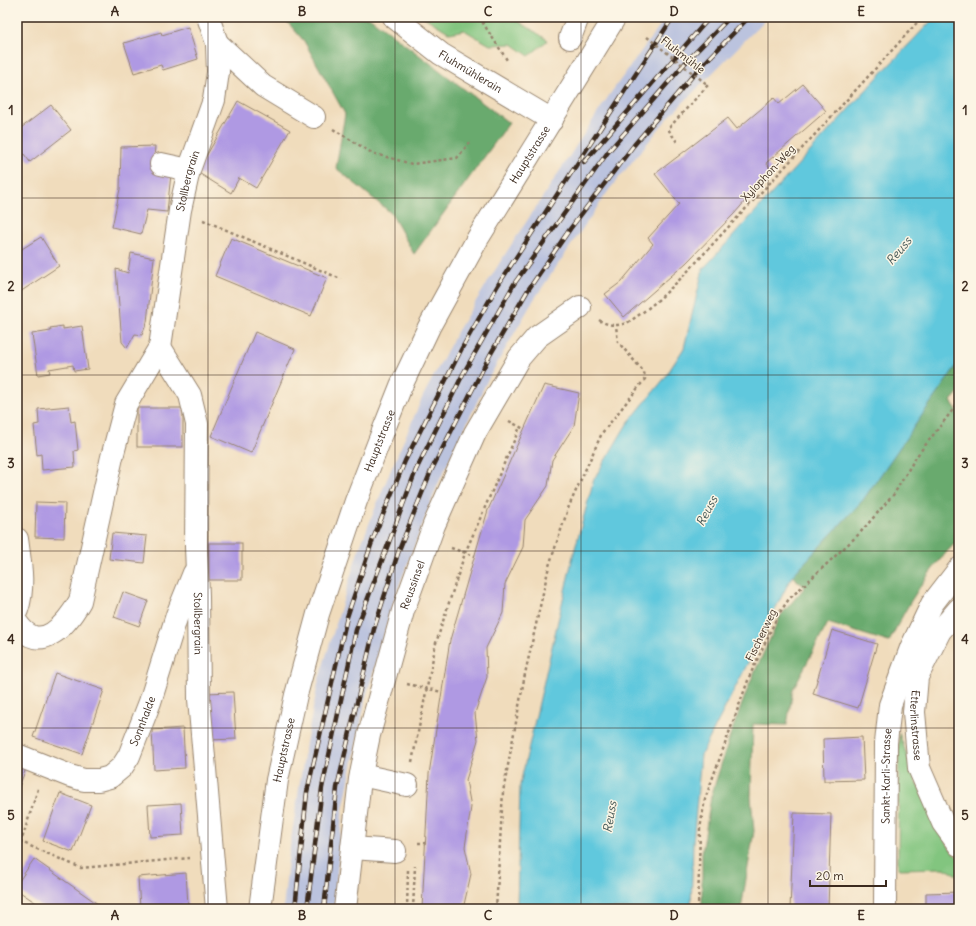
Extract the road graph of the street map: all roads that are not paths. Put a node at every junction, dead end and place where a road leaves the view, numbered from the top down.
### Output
1 (208, 17) edge
2 (394, 17) edge
3 (578, 17) edge
4 (615, 17) edge
5 (570, 38) dead end
6 (217, 43) junction
7 (314, 117) road end
8 (552, 120) junction
9 (161, 164) dead end
10 (189, 170) junction
11 (580, 307) dead end
12 (160, 347) junction
13 (17, 539) edge
14 (197, 567) junction
15 (959, 569) edge
16 (959, 609) edge
17 (17, 610) edge
18 (17, 624) edge
19 (17, 755) edge
20 (361, 775) junction
21 (409, 775) road end
22 (959, 845) edge
23 (352, 848) junction
24 (395, 851) road end
25 (217, 909) edge
26 (260, 909) edge
27 (345, 909) edge
28 (885, 909) edge

1 - 6 street, Stollbergrain
2 - 8 street, Fluhmühlerain
3 - 5 street
4 - 8 street, Hauptstrasse
6 - 7 street
6 - 10 street, Stollbergrain
8 - 26 street, Hauptstrasse
9 - 10 street
10 - 12 street, Stollbergrain
11 - 20 street, Reussinsel
12 - 14 street, Stollbergrain
12 - 18 street, Stollbergrain
13 - 17 street
14 - 19 street, Sonnhalde
14 - 25 street, Stollbergrain
15 - 28 street, Sankt-Karli-Strasse
16 - 22 street, Etterlinstrasse
20 - 21 street
20 - 23 street, Reussinsel
23 - 24 street
23 - 27 street, Reussinsel

